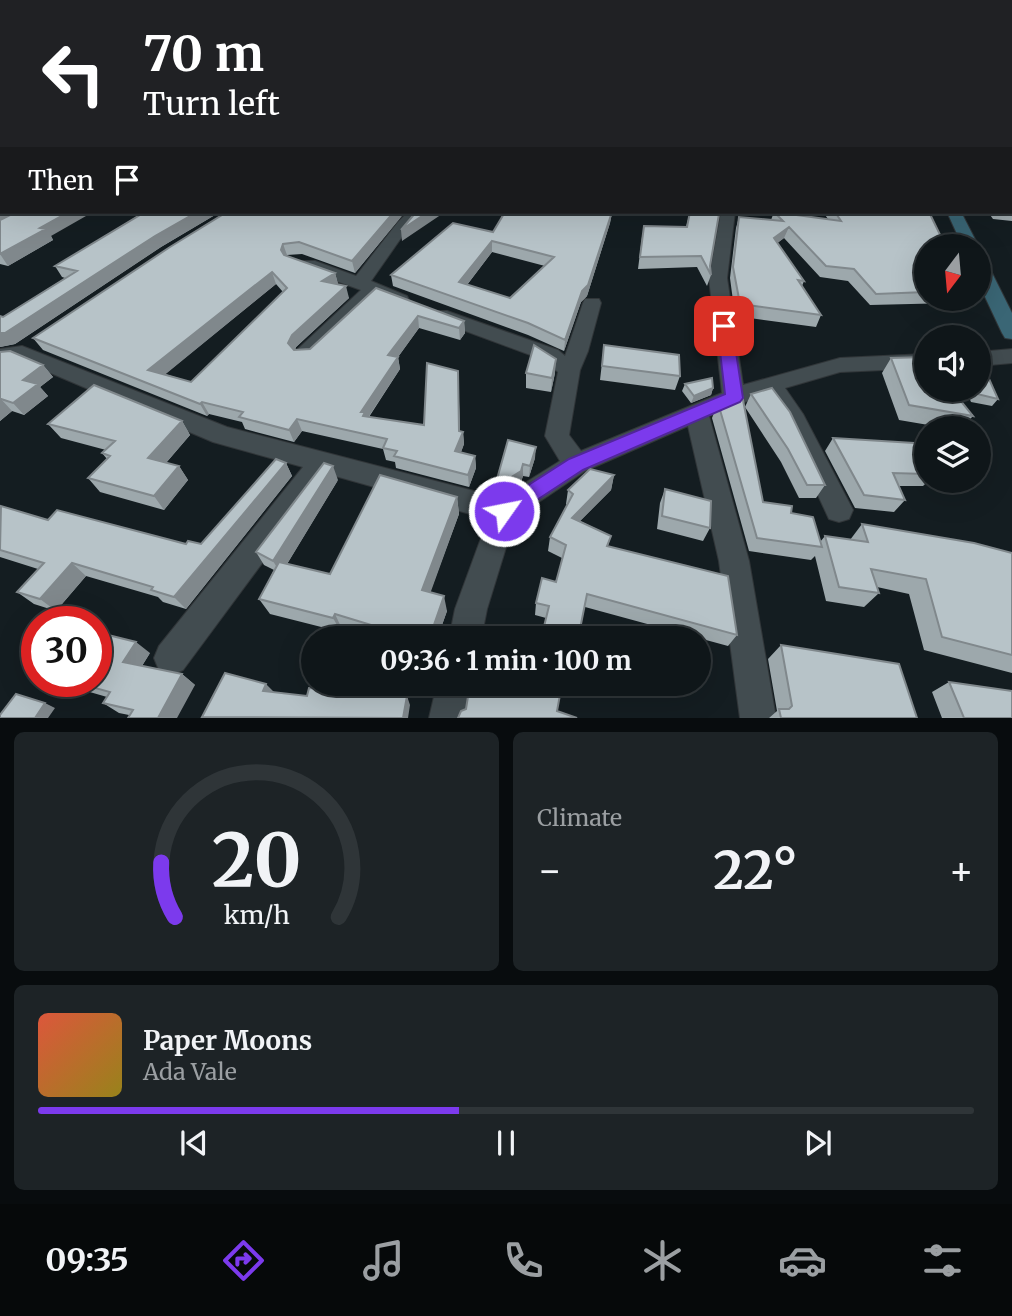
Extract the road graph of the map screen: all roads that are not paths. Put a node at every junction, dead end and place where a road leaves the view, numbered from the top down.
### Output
1 (415, 214) edge
2 (728, 214) edge
3 (955, 214) edge
4 (965, 234) edge
5 (295, 260) edge
6 (366, 286) junction
7 (991, 289) edge
8 (592, 303) dead end
9 (1012, 332) edge
10 (21, 349) edge
11 (305, 354) edge
12 (1012, 356) edge
13 (991, 358) edge
14 (914, 362) edge
15 (569, 370) junction
16 (770, 384) junction
17 (734, 398) junction
18 (696, 412) junction
19 (322, 462) junction
20 (576, 464) junction
21 (839, 510) dead end
22 (504, 511) junction
23 (468, 626) edge
24 (171, 658) dead end
25 (452, 696) edge
26 (447, 718) edge
27 (758, 718) edge

1 - 6 street
2 - 17 street
3 - 4 main road
5 - 6 street
6 - 11 street
6 - 15 street
7 - 9 main road
8 - 15 street
10 - 19 street
12 - 13 street
14 - 16 street
15 - 20 street
16 - 17 street
16 - 21 street
17 - 18 street
18 - 20 street
18 - 27 street
19 - 22 street
19 - 24 street
20 - 22 street
22 - 23 street
25 - 26 street

